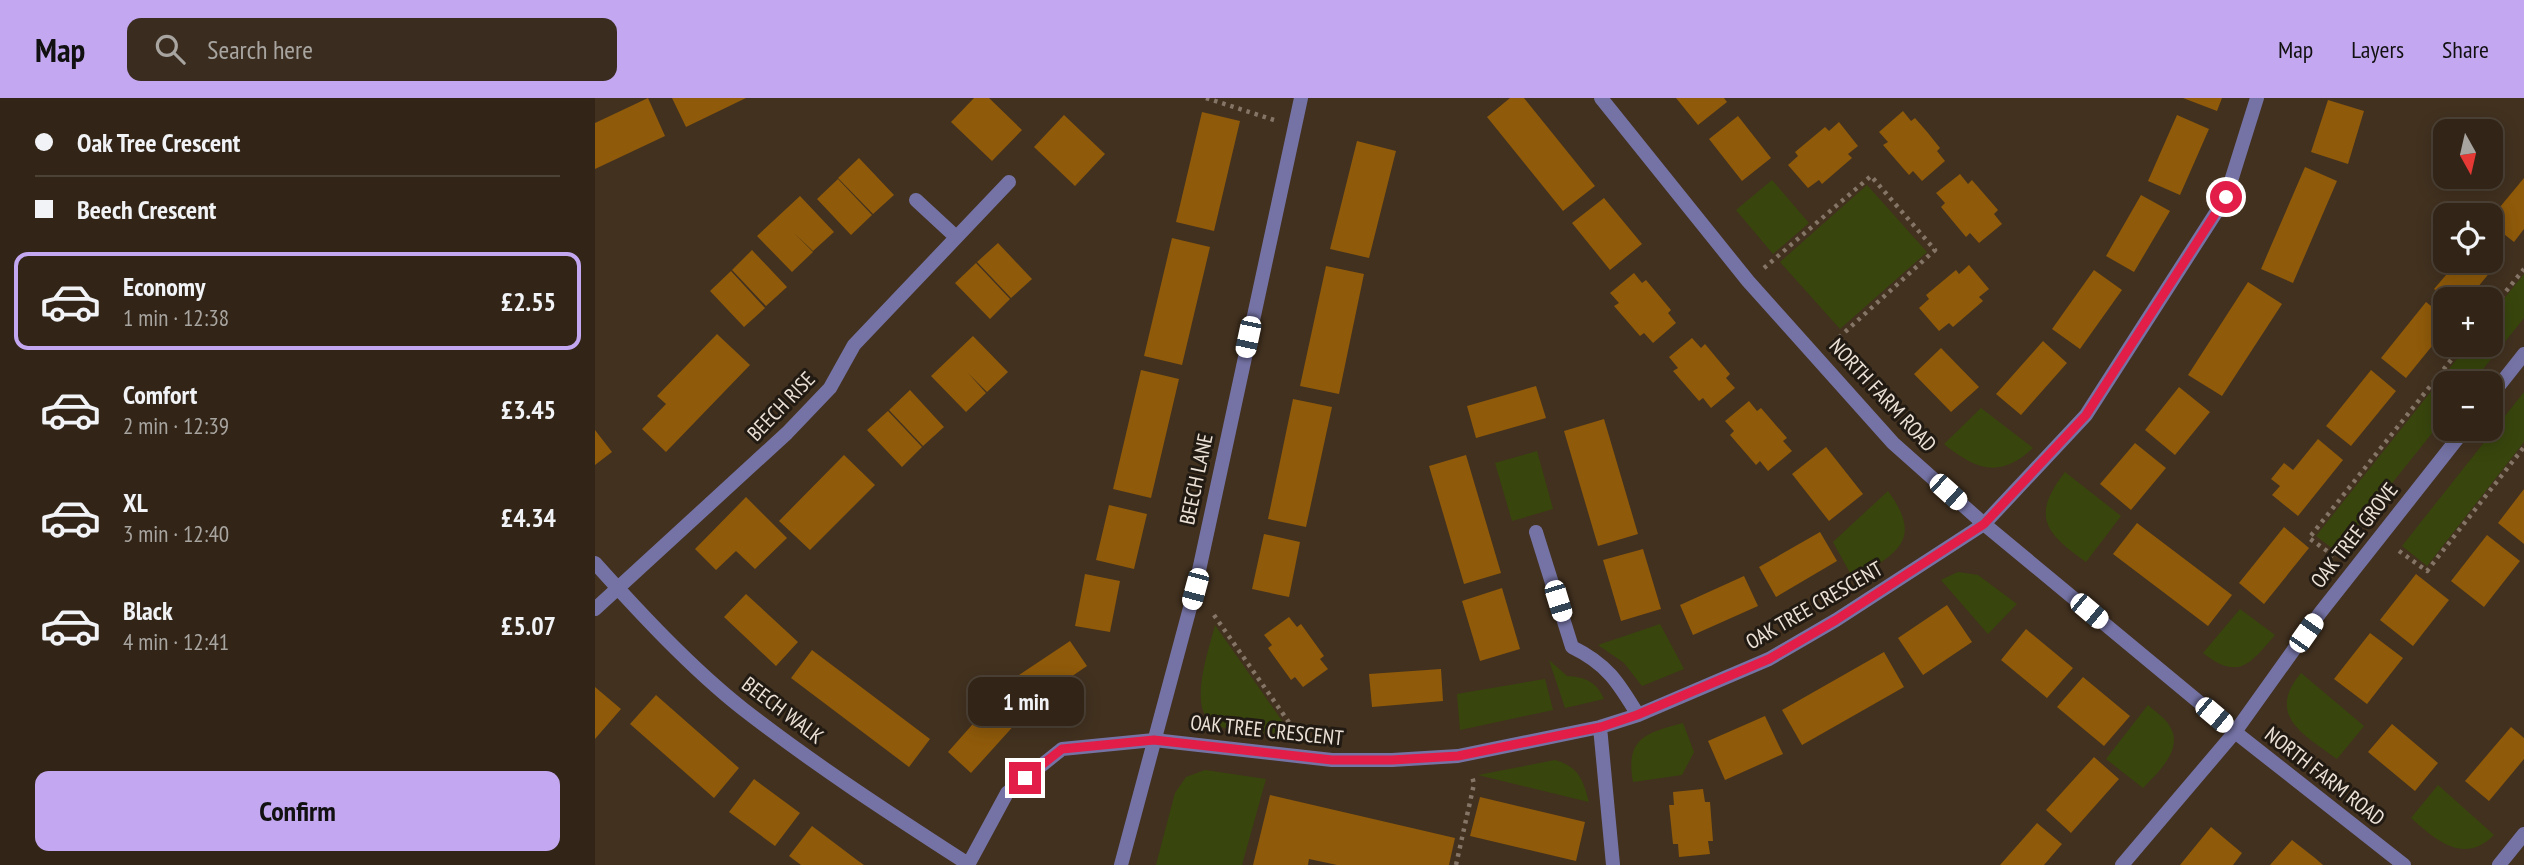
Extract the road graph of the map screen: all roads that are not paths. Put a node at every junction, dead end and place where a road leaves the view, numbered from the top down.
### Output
1 (1301, 98) edge
2 (1601, 98) edge
3 (2257, 98) edge
4 (1009, 182) dead end
5 (916, 200) dead end
6 (956, 237) junction
7 (2524, 354) edge
8 (2503, 381) edge
9 (2456, 441) edge
10 (1984, 524) junction
11 (1536, 532) dead end
12 (595, 563) edge
13 (617, 588) junction
14 (595, 608) edge
15 (1637, 715) junction
16 (1601, 727) junction
17 (2235, 732) junction
18 (1154, 740) junction
19 (2524, 834) edge
20 (968, 865) edge
21 (1121, 865) edge
22 (1613, 865) edge
23 (2122, 865) edge
24 (2404, 865) edge
25 (2499, 865) edge

1 - 18 street, BEECH LANE
2 - 10 street, NORTH FARM ROAD
3 - 10 street, OAK TREE CRESCENT
4 - 6 street, BEECH RISE
5 - 6 street
6 - 13 street, BEECH RISE
7 - 8 street
9 - 17 street, OAK TREE GROVE
10 - 15 street, OAK TREE CRESCENT
10 - 17 street, NORTH FARM ROAD
11 - 15 street
12 - 13 street, BEECH WALK
13 - 14 street, BEECH RISE
13 - 20 street, BEECH WALK
15 - 16 street, OAK TREE CRESCENT
16 - 18 street, OAK TREE CRESCENT
16 - 22 street
17 - 23 street, OAK TREE GROVE
17 - 24 street, NORTH FARM ROAD
18 - 20 street, OAK TREE CRESCENT
18 - 21 street, BEECH LANE
19 - 25 street

